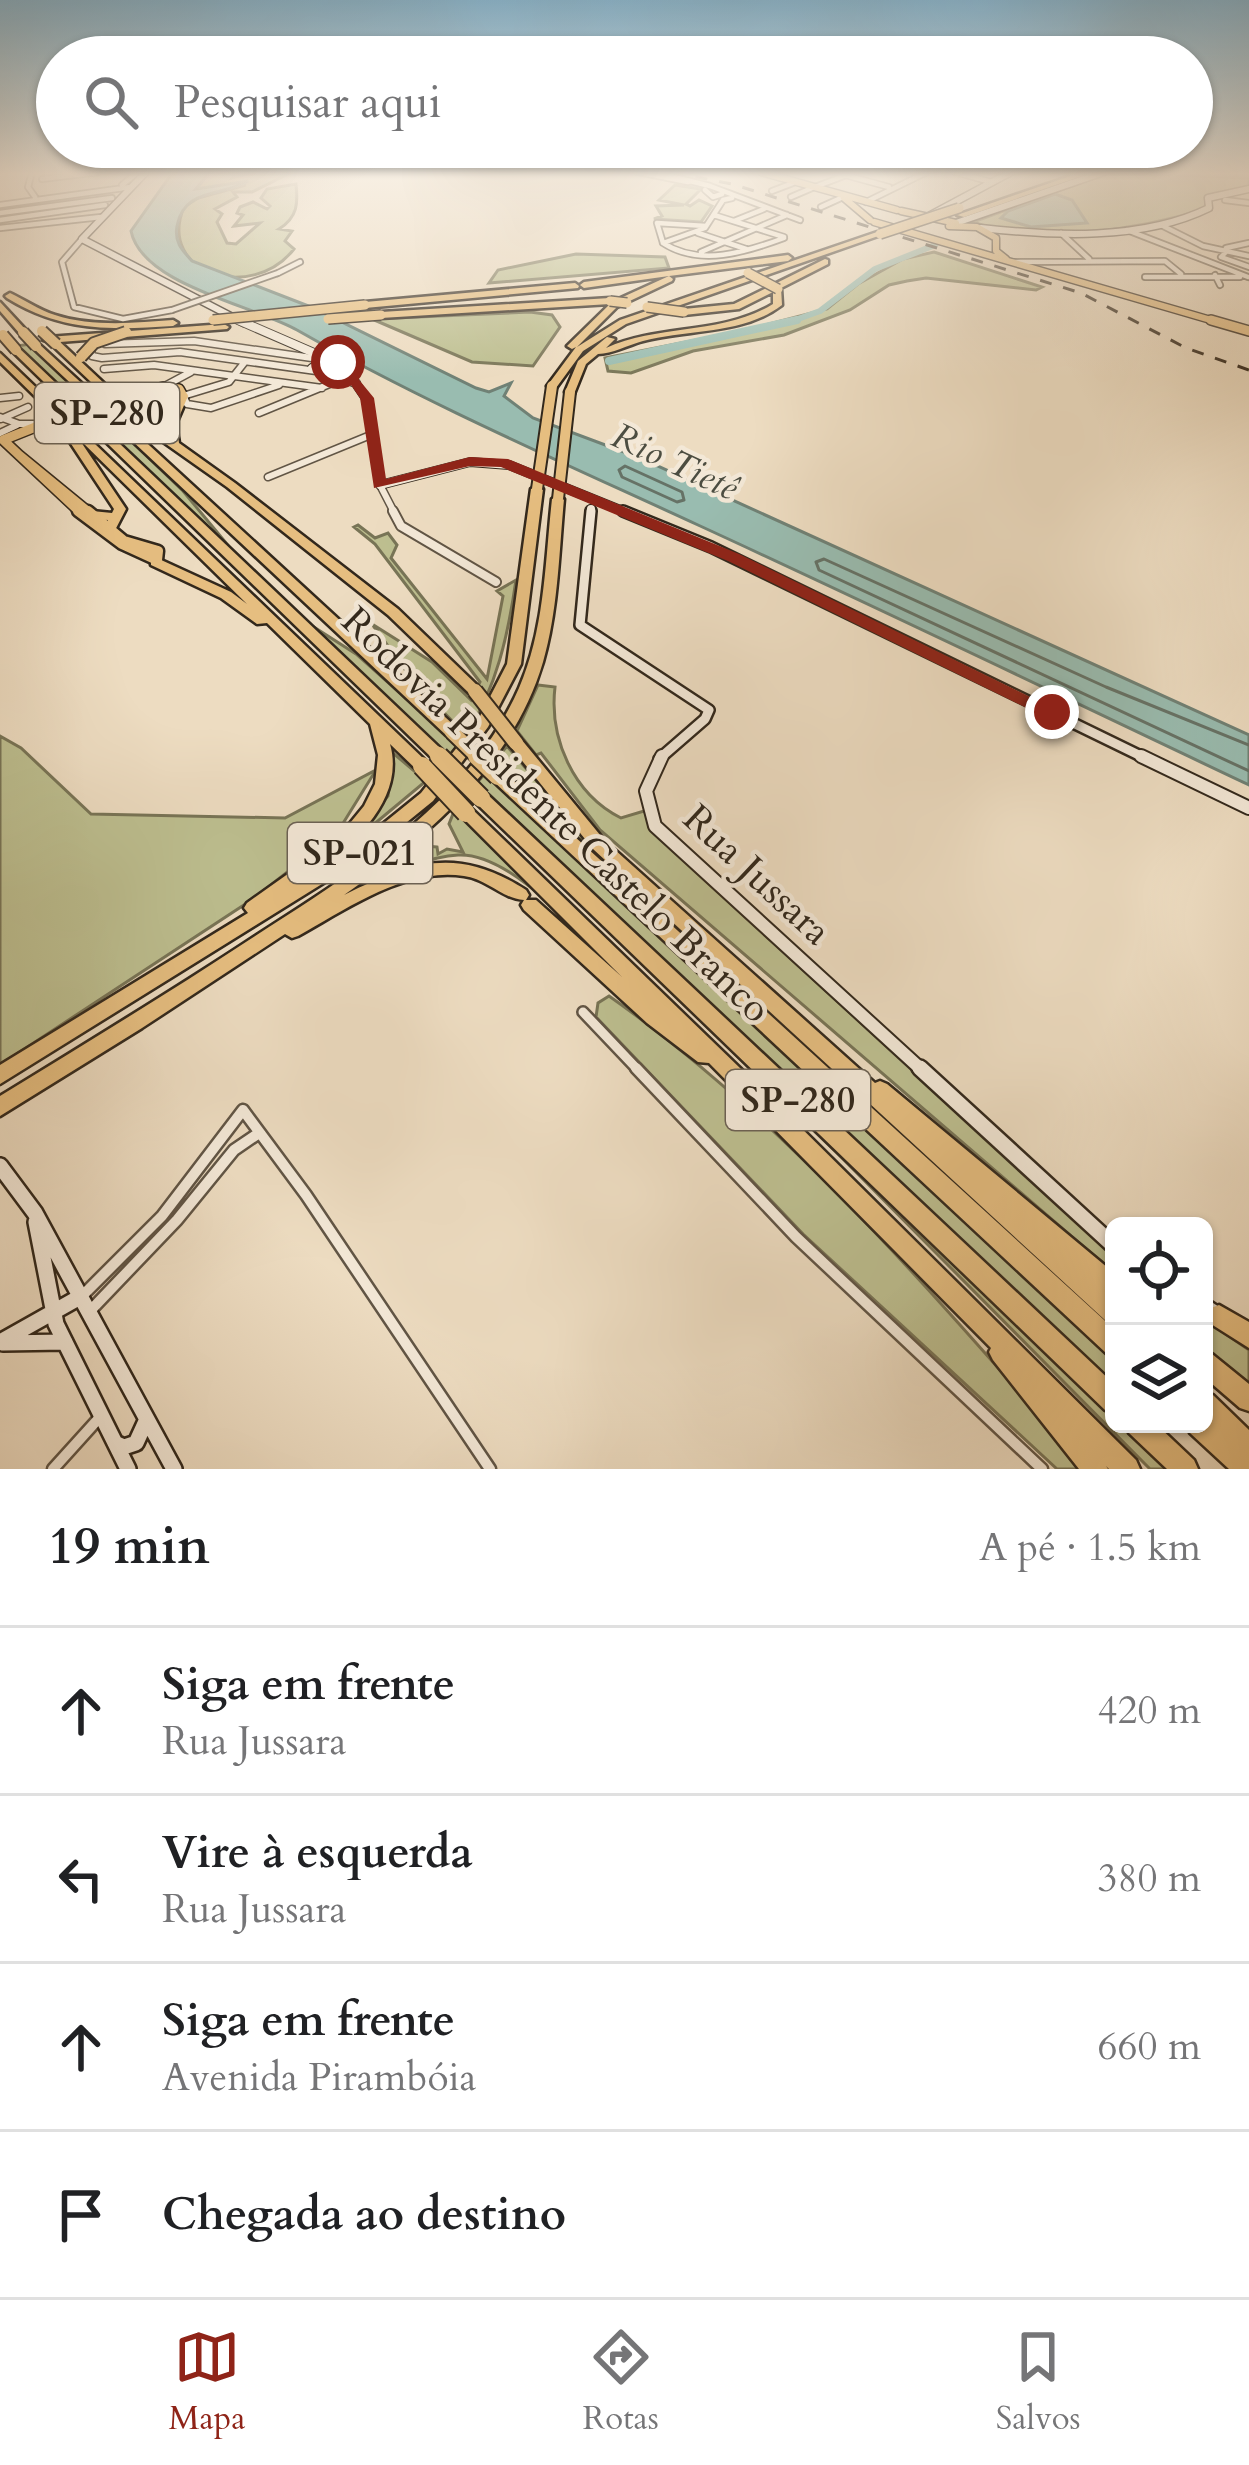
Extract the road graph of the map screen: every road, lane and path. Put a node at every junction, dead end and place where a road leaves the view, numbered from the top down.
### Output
1 (77, 241) edge
2 (86, 241) edge
3 (671, 241) edge
4 (722, 241) edge
5 (729, 241) edge
6 (775, 241) edge
7 (872, 241) edge
8 (930, 241) edge
9 (945, 241) edge
10 (995, 241) edge
11 (1006, 241) edge
12 (1069, 241) edge
13 (1154, 241) edge
14 (1192, 241) edge
15 (726, 242) junction
16 (663, 243) joint
17 (1246, 245) edge
18 (995, 246) junction
19 (949, 247) junction
20 (746, 249) junction
21 (1226, 249) junction
22 (844, 250) junction
23 (960, 250) junction
24 (714, 251) junction
25 (1249, 256) edge
26 (1089, 259) junction
27 (696, 261) junction
28 (300, 262) dead end
29 (1031, 264) junction
30 (1249, 266) edge
31 (1181, 274) junction
32 (1215, 275) junction
33 (1145, 277) dead end
34 (1249, 277) edge
35 (1220, 285) dead end
36 (1, 286) edge
37 (10, 296) junction
38 (547, 304) junction
39 (0, 305) edge
40 (609, 305) junction
41 (659, 316) junction
42 (633, 318) junction
43 (195, 322) junction
44 (222, 324) junction
45 (586, 328) junction
46 (678, 328) junction
47 (1249, 330) edge
48 (1, 338) edge
49 (39, 339) junction
50 (0, 356) edge
51 (309, 361) junction
52 (338, 362) junction
53 (104, 369) dead end
54 (192, 371) junction
55 (577, 371) junction
56 (235, 373) junction
57 (348, 376) junction
58 (92, 378) junction
59 (554, 380) junction
60 (280, 384) junction
61 (163, 387) junction
62 (322, 388) junction
63 (24, 390) junction
64 (147, 393) junction
65 (183, 396) junction
66 (0, 398) edge
67 (28, 407) dead end
68 (259, 413) dead end
69 (1, 417) edge
70 (7, 432) edge
71 (84, 434) junction
72 (373, 434) junction
73 (174, 446) junction
74 (19, 455) junction
75 (268, 477) dead end
76 (380, 485) junction
77 (566, 496) junction
78 (179, 510) junction
79 (598, 511) junction
80 (92, 515) joint
81 (112, 526) junction
82 (154, 562) joint
83 (496, 582) dead end
84 (316, 659) junction
85 (374, 716) junction
86 (429, 760) junction
87 (474, 805) junction
88 (1249, 808) edge
89 (164, 972) junction
90 (201, 981) junction
91 (583, 1012) dead end
92 (837, 1063) junction
93 (727, 1068) junction
94 (0, 1076) edge
95 (0, 1107) edge
96 (259, 1133) junction
97 (0, 1166) edge
98 (35, 1213) junction
99 (1105, 1238) edge
100 (1105, 1280) edge
101 (946, 1285) junction
102 (85, 1304) junction
103 (1105, 1305) edge
104 (1213, 1312) edge
105 (53, 1313) junction
106 (1249, 1332) edge
107 (1105, 1337) edge
108 (65, 1342) junction
109 (0, 1343) edge
110 (1213, 1368) edge
111 (1105, 1393) edge
112 (1244, 1393) edge
113 (1213, 1407) edge
114 (1213, 1410) edge
115 (101, 1415) junction
116 (147, 1419) junction
117 (1147, 1433) edge
118 (1208, 1433) edge
119 (1249, 1436) edge
120 (115, 1443) junction
121 (1249, 1448) edge
122 (53, 1469) edge
123 (128, 1469) edge
124 (174, 1469) edge
125 (490, 1469) edge
126 (1042, 1469) edge
127 (1095, 1469) edge
128 (1127, 1469) edge
129 (1185, 1469) edge
130 (1247, 1469) edge

1 - 28 street, bridge
2 - 51 main road
3 - 16 street
4 - 15 street
5 - 15 street
6 - 20 street
7 - 22 highway, SP-021, bridge
8 - 19 main road
9 - 19 main road
10 - 18 main road
11 - 18 main road
12 - 26 street
13 - 34 street
14 - 21 street
15 - 20 street
15 - 24 street
16 - 27 street
17 - 21 street
18 - 23 main road
18 - 29 main road
19 - 23 main road
20 - 24 street
21 - 25 street
21 - 30 street
22 - 27 highway
22 - 40 highway, bridge
22 - 41 highway, SP-021
22 - 42 highway, SP-021
23 - 47 main road
24 - 27 street
26 - 29 street
26 - 31 street
27 - 44 highway, bridge
29 - 47 main road
31 - 32 street
31 - 33 street
32 - 34 street
32 - 35 street
36 - 37 highway, Rodovia Presidente Castelo Branco
37 - 43 highway
37 - 49 highway, Rodovia Presidente Castelo Branco
38 - 40 highway
38 - 44 highway, bridge
38 - 45 highway
39 - 49 highway, Rodovia Presidente Castelo Branco / SP-280, bridge
40 - 42 highway
40 - 45 highway
40 - 46 highway, bridge
41 - 46 highway
41 - 55 highway, SP-021
42 - 59 highway, SP-021
43 - 44 highway
43 - 48 highway
44 - 48 highway
44 - 58 highway, bridge
45 - 59 highway
46 - 55 highway
48 - 78 highway, Rodovia Presidente Castelo Branco / SP-280, bridge
49 - 58 highway, Rodovia Presidente Castelo Branco, bridge
49 - 107 highway, Rodovia Presidente Castelo Branco / SP-280, bridge
50 - 63 highway
51 - 52 main road
51 - 52 main road
51 - 56 street
51 - 56 street
51 - 57 main road
52 - 57 main road
53 - 54 street
54 - 56 street
54 - 61 street
55 - 77 highway, SP-021, bridge
56 - 60 street
56 - 65 street
57 - 62 street
57 - 72 main road
58 - 73 highway, Rodovia Presidente Castelo Branco
59 - 89 highway, SP-021, bridge
60 - 62 street
60 - 65 street
61 - 64 main road
61 - 65 main road
62 - 68 street
63 - 66 street
63 - 71 highway
63 - 81 highway
64 - 65 main road
64 - 70 main road, bridge
65 - 73 highway
67 - 69 street
69 - 70 street
70 - 74 main road
71 - 78 highway
71 - 84 highway
72 - 75 street
72 - 76 main road
73 - 92 highway, Rodovia Presidente Castelo Branco, bridge
74 - 80 main road
74 - 81 main road
76 - 77 main road
76 - 83 street
77 - 79 main road
77 - 90 highway, SP-021
78 - 86 highway, Rodovia Presidente Castelo Branco / SP-280
79 - 88 main road
79 - 99 main road, Rua Jussara
80 - 81 highway
81 - 82 main road
82 - 84 highway
84 - 85 highway
85 - 86 highway
85 - 89 highway
86 - 87 highway, bridge
87 - 93 highway
87 - 111 highway, Rodovia Presidente Castelo Branco / SP-280
89 - 94 highway, SP-021
90 - 93 highway
90 - 95 highway, SP-021
91 - 126 street
92 - 100 highway
92 - 103 highway
93 - 101 highway
96 - 102 street
96 - 102 street
96 - 125 street
97 - 98 main road
98 - 102 main road
98 - 105 main road
101 - 127 highway
101 - 128 highway
102 - 105 main road
102 - 116 main road
104 - 106 highway
105 - 108 main road
105 - 109 main road
108 - 109 main road
108 - 115 main road
110 - 112 highway
113 - 119 highway
114 - 121 highway
115 - 120 main road
115 - 122 street
116 - 120 main road
116 - 124 main road
117 - 129 highway
118 - 130 highway
120 - 123 main road

